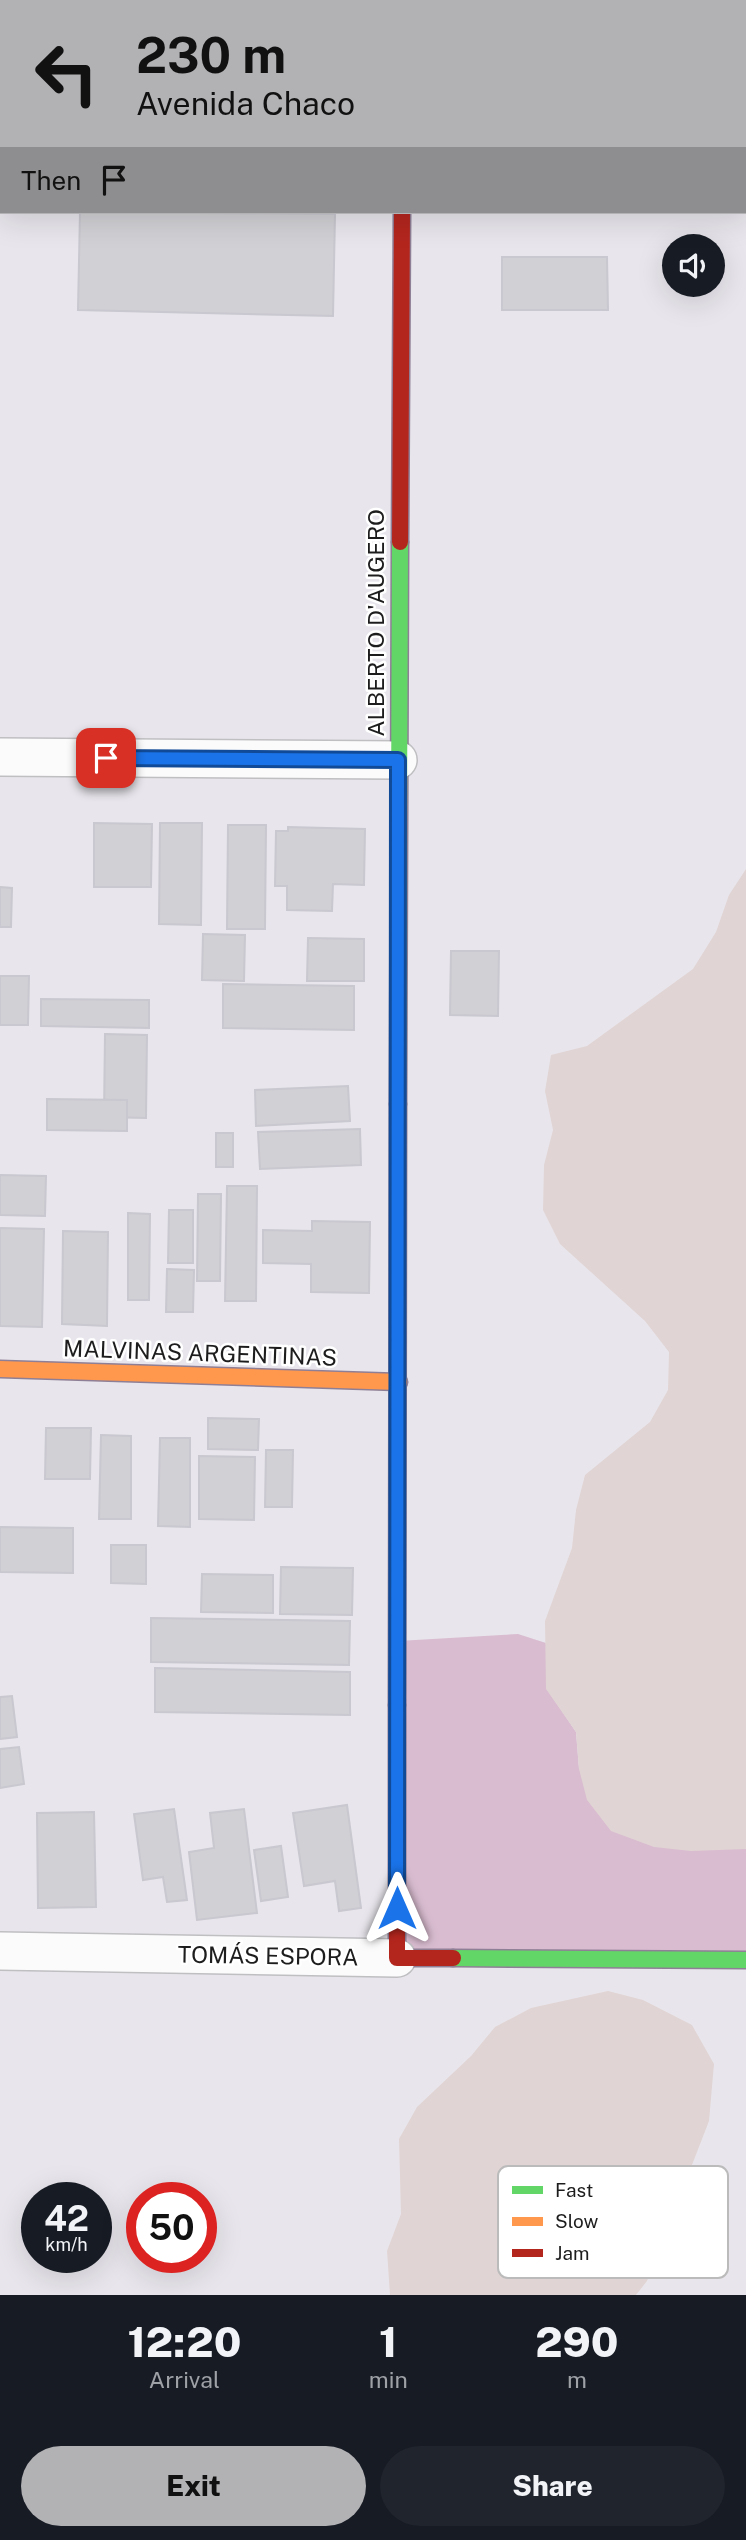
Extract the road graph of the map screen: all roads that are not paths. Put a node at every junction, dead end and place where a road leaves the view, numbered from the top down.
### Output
1 (402, 214) edge
2 (0, 757) edge
3 (398, 760) junction
4 (0, 1369) edge
5 (399, 1382) junction
6 (0, 1951) edge
7 (397, 1958) junction
8 (746, 1960) edge

1 - 3 main road, ALBERTO D'AUGERO
2 - 3 street
3 - 5 main road, ALBERTO D'AUGERO
4 - 5 main road, MALVINAS ARGENTINAS
5 - 7 main road, ALBERTO D'AUGERO
6 - 7 street, TOMÁS ESPORA
7 - 8 main road, TOMÁS ESPORA

